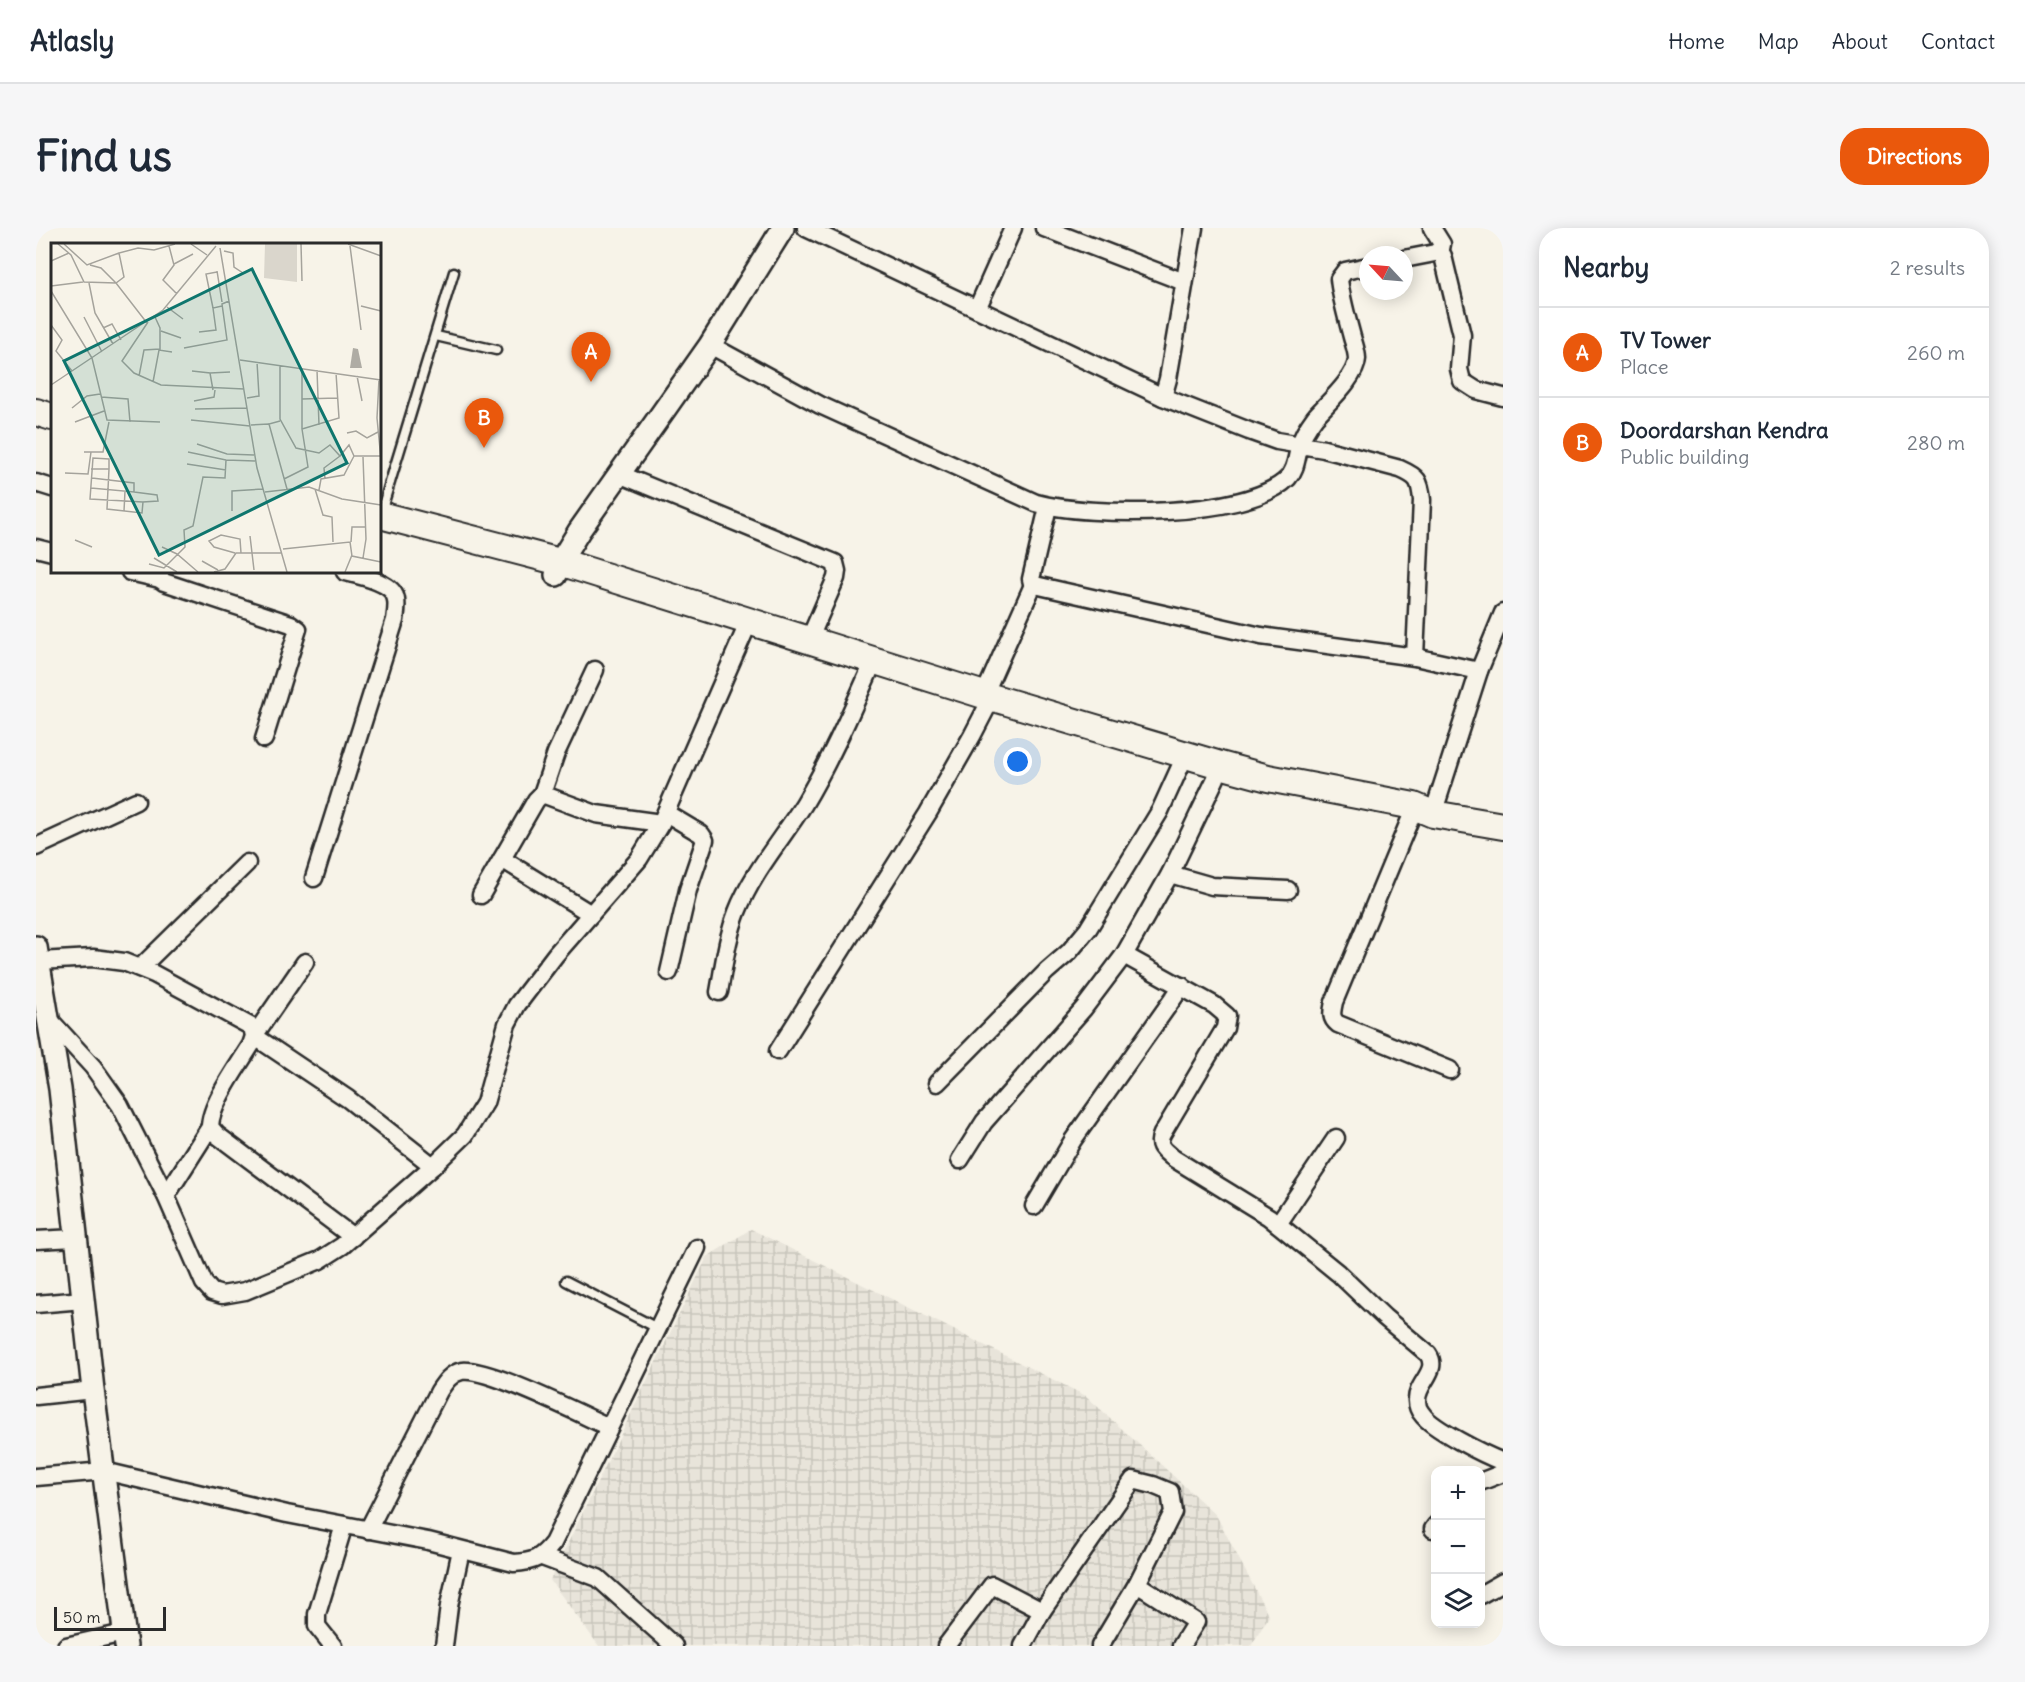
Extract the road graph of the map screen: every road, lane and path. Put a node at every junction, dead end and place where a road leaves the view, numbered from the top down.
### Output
1 (783, 228) edge
2 (806, 228) edge
3 (1013, 228) edge
4 (1044, 228) edge
5 (1194, 228) edge
6 (1432, 228) edge
7 (1439, 250) junction
8 (1413, 257) edge
9 (1359, 268) edge
10 (454, 272) dead end
11 (1184, 282) junction
12 (977, 309) junction
13 (436, 336) junction
14 (710, 345) junction
15 (496, 350) dead end
16 (1163, 397) junction
17 (1503, 397) edge
18 (36, 412) edge
19 (51, 417) edge
20 (36, 426) edge
21 (51, 431) edge
22 (1300, 445) junction
23 (620, 474) junction
24 (36, 483) edge
25 (51, 488) edge
26 (1048, 507) junction
27 (381, 512) edge
28 (381, 515) edge
29 (381, 526) edge
30 (36, 548) edge
31 (51, 552) edge
32 (558, 569) junction
33 (140, 573) edge
34 (349, 573) edge
35 (160, 575) edge
36 (1033, 585) junction
37 (1503, 614) edge
38 (744, 633) junction
39 (808, 640) junction
40 (1415, 657) junction
41 (595, 670) dead end
42 (1479, 670) junction
43 (869, 672) junction
44 (985, 702) junction
45 (264, 739) dead end
46 (1180, 767) junction
47 (1216, 778) junction
48 (542, 794) junction
49 (136, 801) dead end
50 (1422, 816) junction
51 (664, 818) junction
52 (1503, 826) edge
53 (36, 847) edge
54 (502, 859) junction
55 (247, 863) dead end
56 (1170, 874) junction
57 (314, 878) dead end
58 (1288, 890) dead end
59 (481, 895) dead end
60 (591, 914) junction
61 (38, 954) edge
62 (1125, 955) junction
63 (305, 962) dead end
64 (140, 968) junction
65 (669, 972) dead end
66 (1182, 986) junction
67 (719, 992) dead end
68 (45, 1026) edge
69 (254, 1036) junction
70 (778, 1051) dead end
71 (1450, 1070) dead end
72 (937, 1083) dead end
73 (210, 1126) junction
74 (1336, 1138) dead end
75 (960, 1160) dead end
76 (433, 1166) junction
77 (166, 1196) junction
78 (1034, 1206) dead end
79 (1278, 1224) junction
80 (353, 1237) junction
81 (76, 1238) junction
82 (36, 1240) edge
83 (697, 1248) dead end
84 (566, 1281) dead end
85 (83, 1300) junction
86 (36, 1304) edge
87 (657, 1328) junction
88 (93, 1390) junction
89 (36, 1396) edge
90 (609, 1427) junction
91 (1503, 1462) edge
92 (104, 1472) junction
93 (1503, 1473) edge
94 (36, 1477) edge
95 (1485, 1480) edge
96 (344, 1525) junction
97 (368, 1530) junction
98 (461, 1550) junction
99 (542, 1557) junction
100 (1503, 1582) edge
101 (1137, 1584) junction
102 (1485, 1592) edge
103 (1042, 1611) junction
104 (125, 1639) edge
105 (66, 1646) edge
106 (333, 1646) edge
107 (444, 1646) edge
108 (674, 1646) edge
109 (946, 1646) edge
110 (1023, 1646) edge
111 (1100, 1646) edge
112 (1181, 1646) edge

1 - 14 street
2 - 12 street
3 - 12 street
4 - 11 street
5 - 11 street
6 - 7 street
7 - 8 street
7 - 17 street
9 - 22 street
10 - 13 lane
11 - 16 street
12 - 16 street
13 - 15 lane
13 - 27 lane
14 - 23 street
14 - 26 street
16 - 22 street
18 - 19 main road
20 - 21 main road
22 - 26 street
22 - 40 street
23 - 32 street
23 - 39 street
24 - 25 street
26 - 36 street
28 - 32 main road
29 - 32 main road
30 - 31 street
32 - 38 main road
32 - 39 main road
33 - 35 street
34 - 57 street
35 - 45 street
36 - 40 street
36 - 44 street
37 - 42 street
38 - 43 main road
38 - 51 street
39 - 44 main road
40 - 42 street
41 - 48 street
42 - 50 street
43 - 44 main road
43 - 67 street
44 - 46 main road
44 - 50 main road
44 - 70 street
46 - 47 main road
46 - 72 street
47 - 50 main road
47 - 56 street
48 - 51 street
48 - 54 street
49 - 53 street
50 - 52 main road
50 - 71 street
51 - 60 street
51 - 65 street
54 - 59 street
54 - 60 street
55 - 64 street
56 - 58 street
56 - 62 street
60 - 76 street
61 - 64 street
61 - 68 street
62 - 66 street
62 - 75 street
63 - 69 street
64 - 69 street
66 - 78 street
66 - 79 street
68 - 77 street
68 - 81 street
69 - 73 street
69 - 76 street
73 - 77 street
73 - 80 street
74 - 79 street
76 - 80 street
77 - 80 street
79 - 91 street
81 - 82 street
81 - 85 street
83 - 87 street
84 - 87 lane
85 - 86 street
85 - 88 street
87 - 90 street
88 - 89 street
88 - 92 street
90 - 97 street
90 - 99 street
92 - 94 street
92 - 96 street
92 - 104 street
93 - 95 street
96 - 97 street
96 - 106 street
97 - 98 street
98 - 99 street
98 - 107 street
99 - 108 street
100 - 102 street
101 - 103 street
101 - 111 street
101 - 112 street
103 - 109 street
103 - 110 street
104 - 105 street

